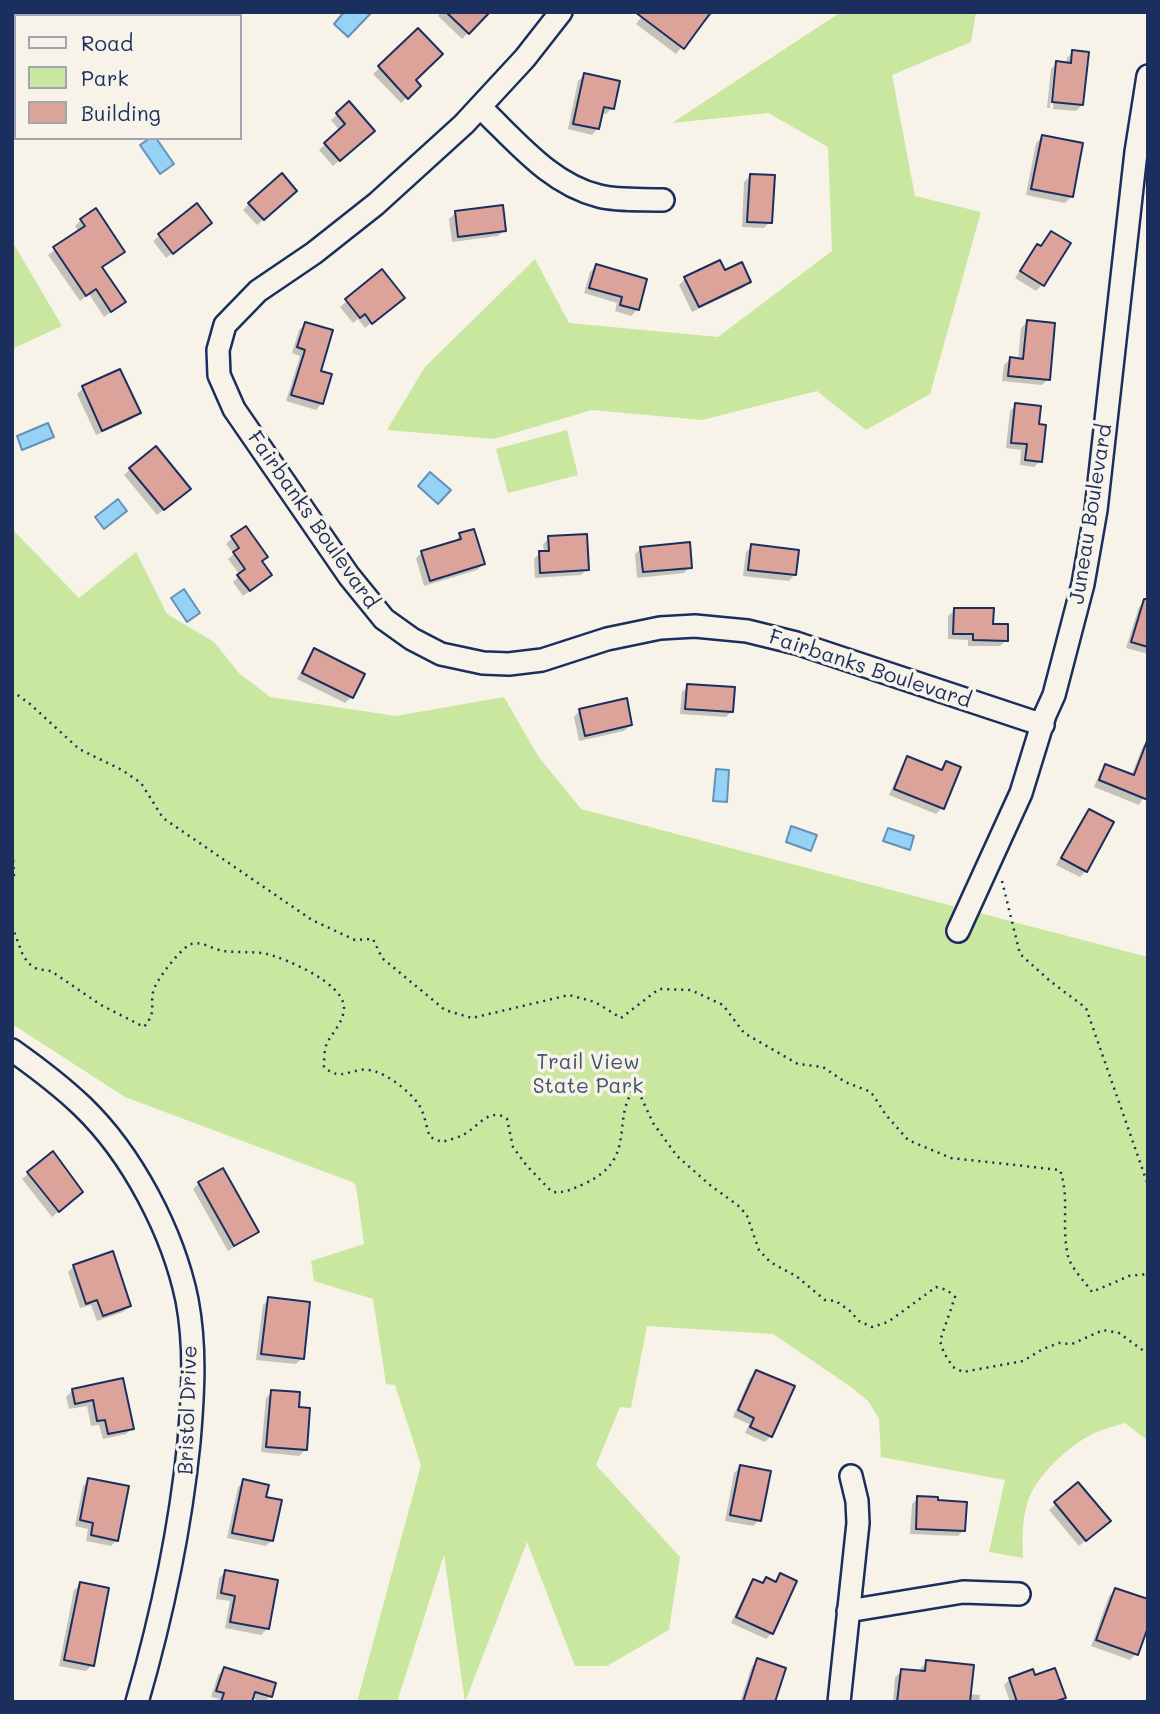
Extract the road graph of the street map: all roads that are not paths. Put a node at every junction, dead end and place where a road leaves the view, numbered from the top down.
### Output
1 (561, 12) edge
2 (1148, 76) edge
3 (480, 107) junction
4 (1146, 111) edge
5 (663, 200) dead end
6 (1043, 725) junction
7 (958, 931) dead end
8 (12, 1050) edge
9 (850, 1476) dead end
10 (1019, 1594) dead end
11 (848, 1611) junction
12 (137, 1702) edge
13 (839, 1702) edge

1 - 3 street, Fairbanks Boulevard
2 - 4 street, Juneau Boulevard
3 - 5 street
3 - 6 street, Fairbanks Boulevard
4 - 6 street, Juneau Boulevard
6 - 7 street, Juneau Boulevard
8 - 12 street, Bristol Drive
9 - 11 street
10 - 11 street
11 - 13 street

